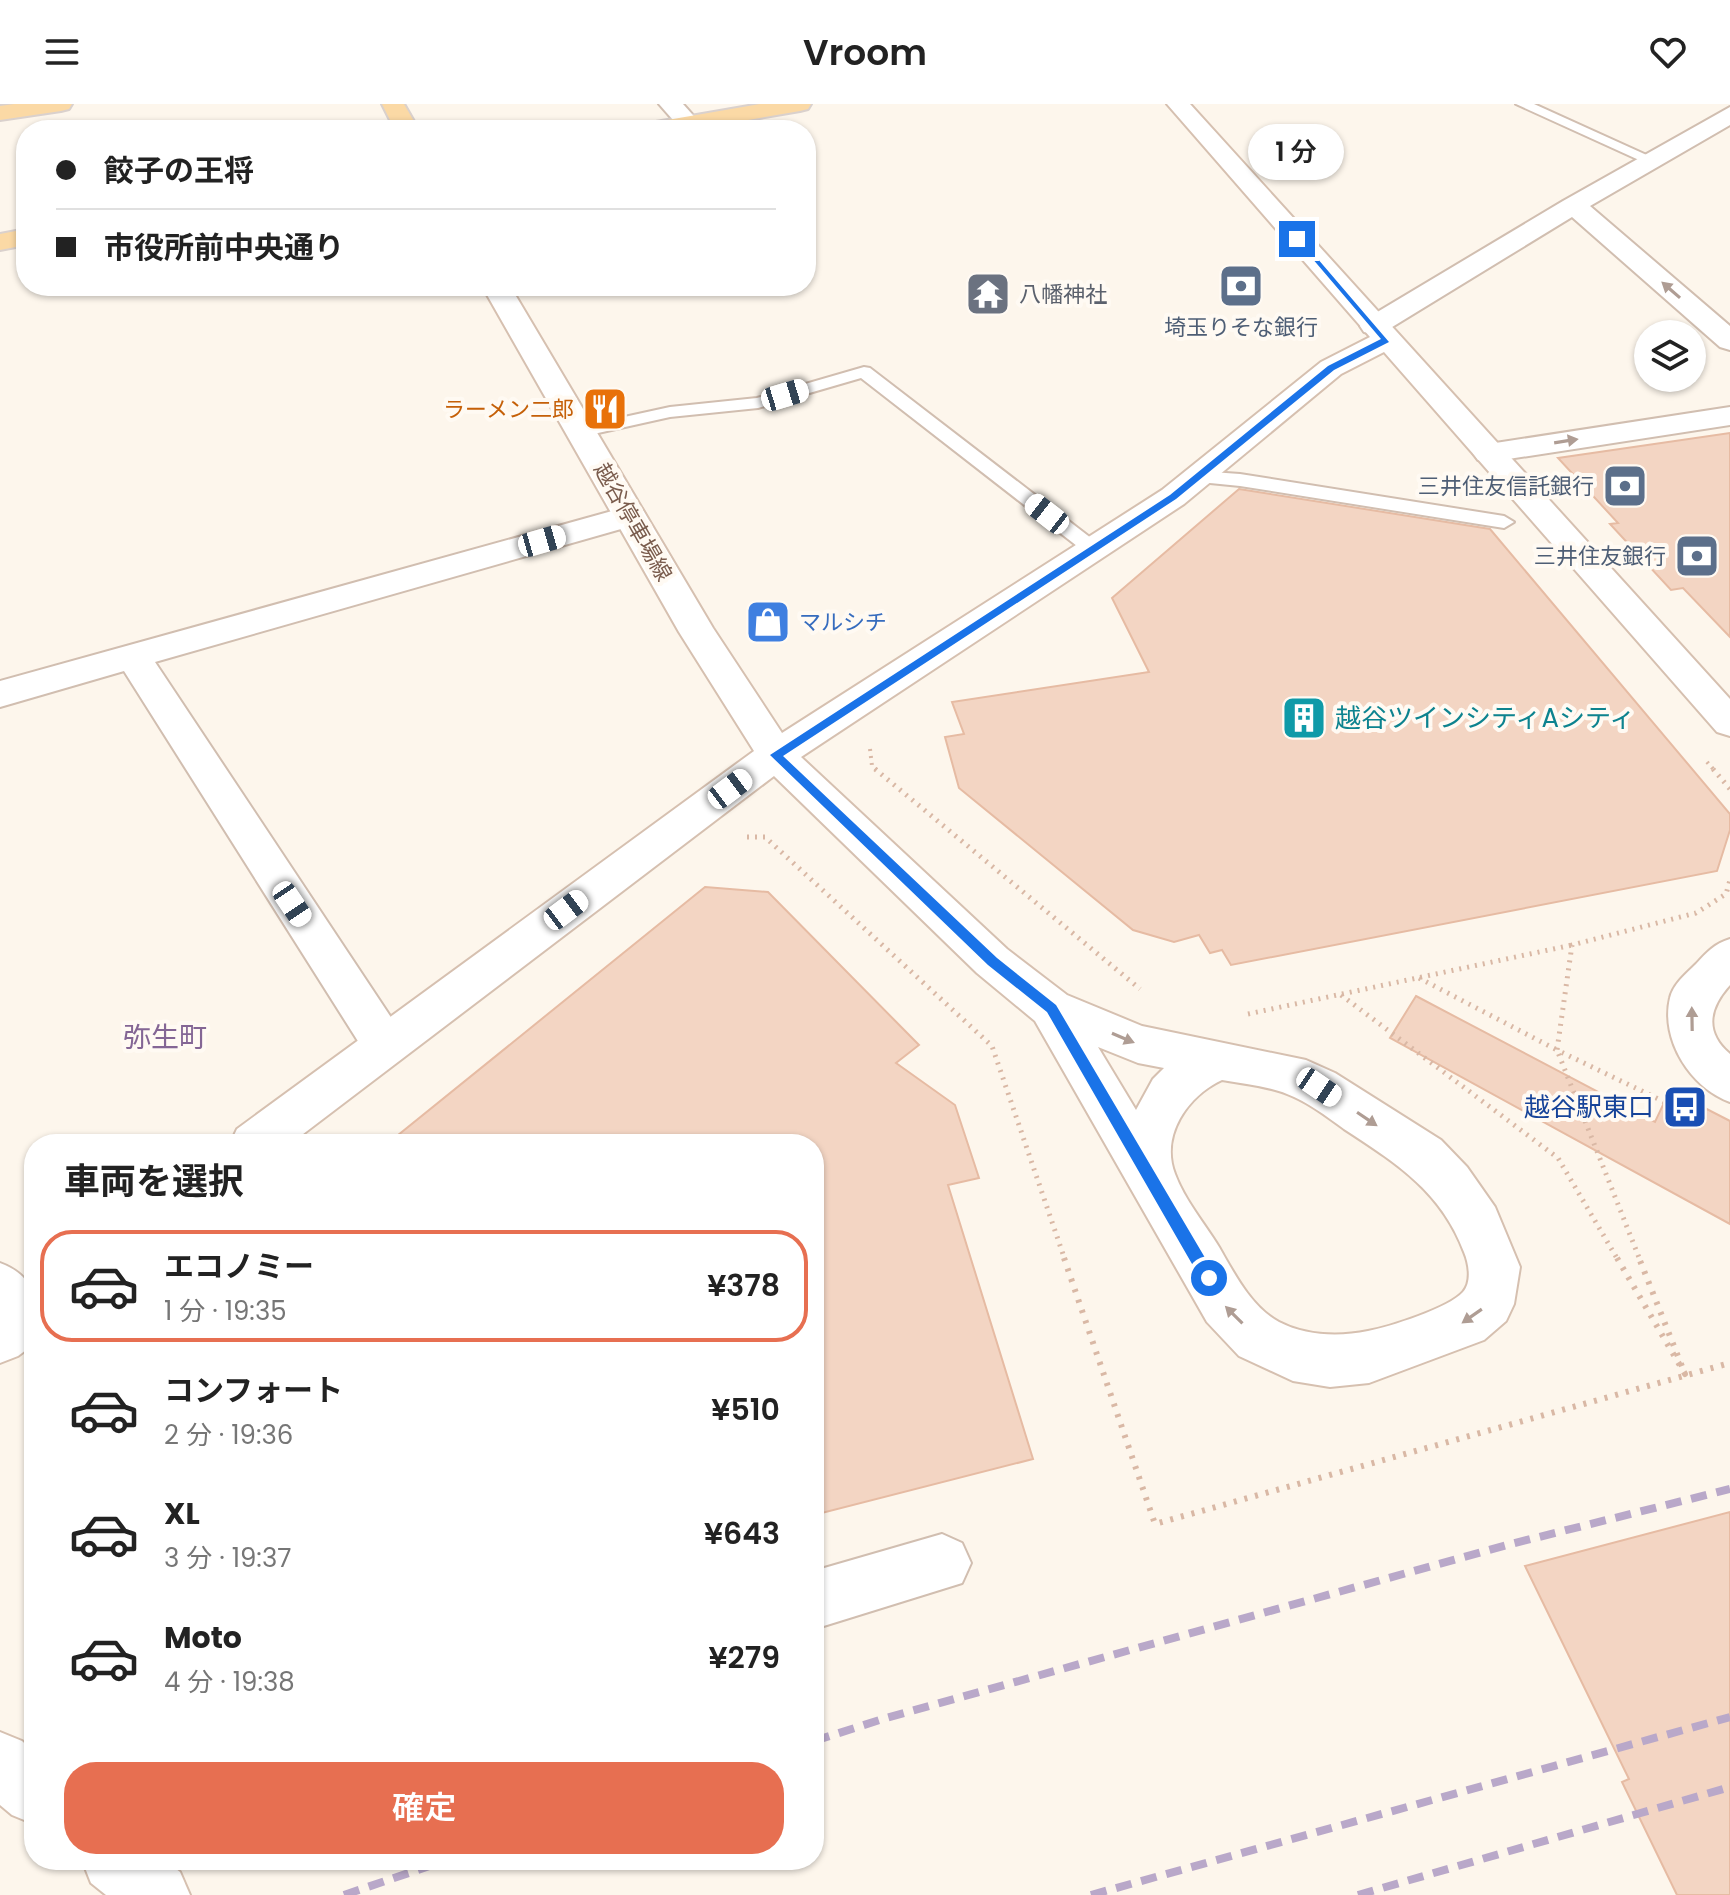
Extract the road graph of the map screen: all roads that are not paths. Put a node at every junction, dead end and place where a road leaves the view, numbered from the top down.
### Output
1 (61, 104) edge
2 (670, 104) edge
3 (800, 104) edge
4 (1178, 104) edge
5 (1523, 104) edge
6 (0, 113) edge
7 (1730, 114) edge
8 (685, 120) edge
9 (706, 120) edge
10 (1655, 162) junction
11 (1574, 205) junction
12 (502, 296) edge
13 (1380, 333) junction
14 (1730, 341) edge
15 (1730, 416) edge
16 (580, 432) junction
17 (1489, 453) junction
18 (1197, 477) junction
19 (630, 516) junction
20 (1504, 522) dead end
21 (1093, 549) junction
22 (133, 656) junction
23 (0, 694) edge
24 (1730, 723) edge
25 (776, 755) junction
26 (1730, 956) edge
27 (1051, 1008) junction
28 (384, 1044) junction
29 (1217, 1061) junction
30 (1730, 1082) edge
31 (267, 1134) edge
32 (1151, 1181) junction
33 (942, 1563) dead end
34 (824, 1597) edge
35 (0, 1763) edge
36 (24, 1784) edge

1 - 6 main road
2 - 8 street
3 - 9 main road
4 - 13 street
5 - 10 lane
7 - 10 street
10 - 11 street
11 - 13 street
14 -> 11 street
12 - 16 street, 越谷停車場線
13 - 17 street
13 - 18 street
17 -> 15 street
16 - 19 street, 越谷停車場線
16 - 21 lane
17 - 24 street
18 - 20 lane
18 - 21 street
19 - 22 street
19 - 25 street, 越谷停車場線
21 - 25 street
22 - 23 street
22 - 28 street
25 - 27 street, 越谷停車場線
25 - 28 street
30 -> 26 street
27 -> 29 street
27 - 32 street
28 - 31 street
29 - 32 street
29 -> 32 street
33 - 34 street
35 - 36 street

